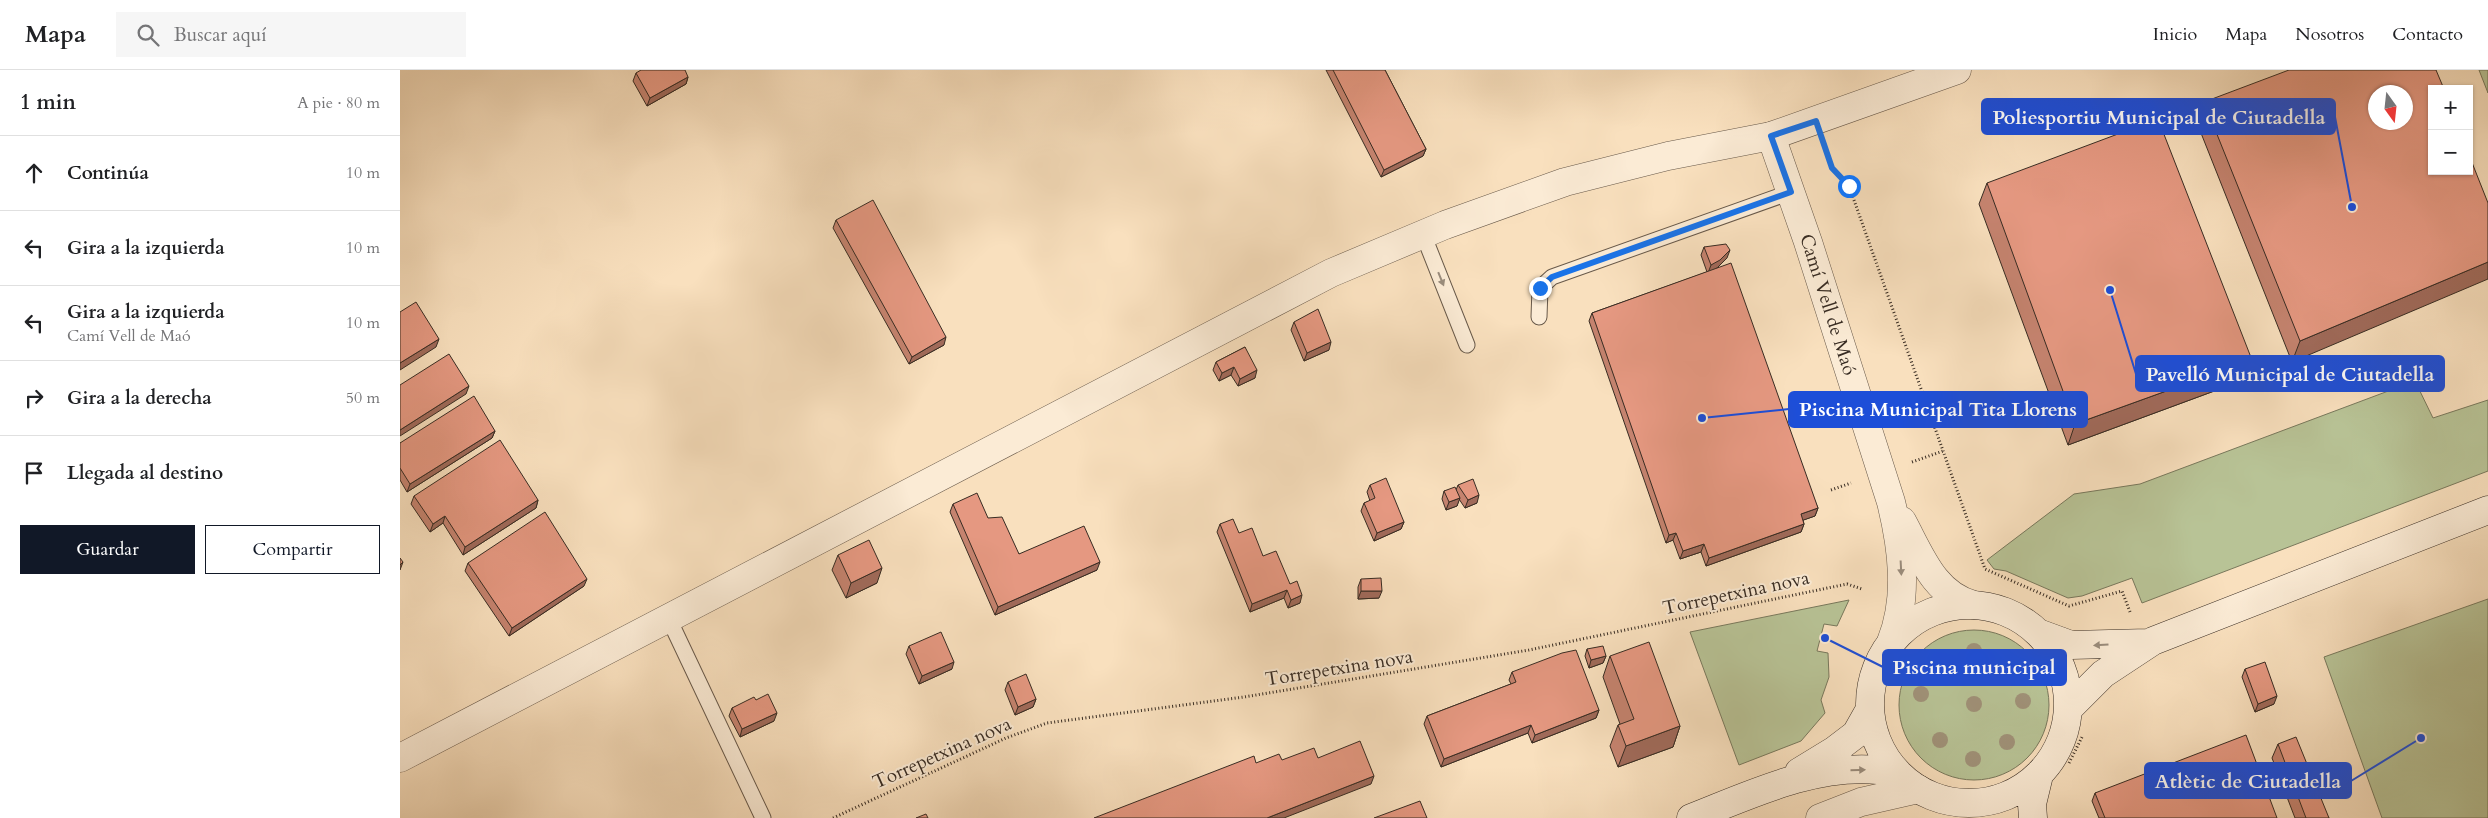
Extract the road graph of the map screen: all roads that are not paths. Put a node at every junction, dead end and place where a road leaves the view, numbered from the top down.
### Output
1 (1957, 70) edge
2 (1771, 136) junction
3 (1791, 192) junction
4 (1423, 234) junction
5 (1539, 317) dead end
6 (1467, 345) dead end
7 (1891, 502) junction
8 (2488, 510) edge
9 (1974, 605) junction
10 (669, 619) junction
11 (2041, 634) junction
12 (1892, 642) junction
13 (2150, 643) junction
14 (2069, 708) junction
15 (1869, 711) junction
16 (400, 758) edge
17 (2040, 775) junction
18 (1911, 784) junction
19 (1776, 785) junction
20 (1981, 811) edge
21 (763, 818) edge
22 (1691, 818) edge
23 (1820, 818) edge
24 (2033, 818) edge

1 - 2 street
2 - 3 street, Camí Vell de Maó
2 - 4 street
3 - 5 lane
3 - 7 street, Camí Vell de Maó
4 -> 6 lane
4 - 10 street
7 - 9 street, Camí Vell de Maó
7 -> 12 street, Camí Vell de Maó
8 - 13 street
9 - 11 street
9 - 12 street
10 - 16 street
10 - 21 lane
13 -> 11 street
11 - 14 street
12 - 15 street
13 - 14 street
14 - 17 street
15 - 18 street
15 - 19 street
17 - 20 street
17 - 24 street
19 -> 18 street
18 - 20 street
18 - 23 street
19 - 22 street

